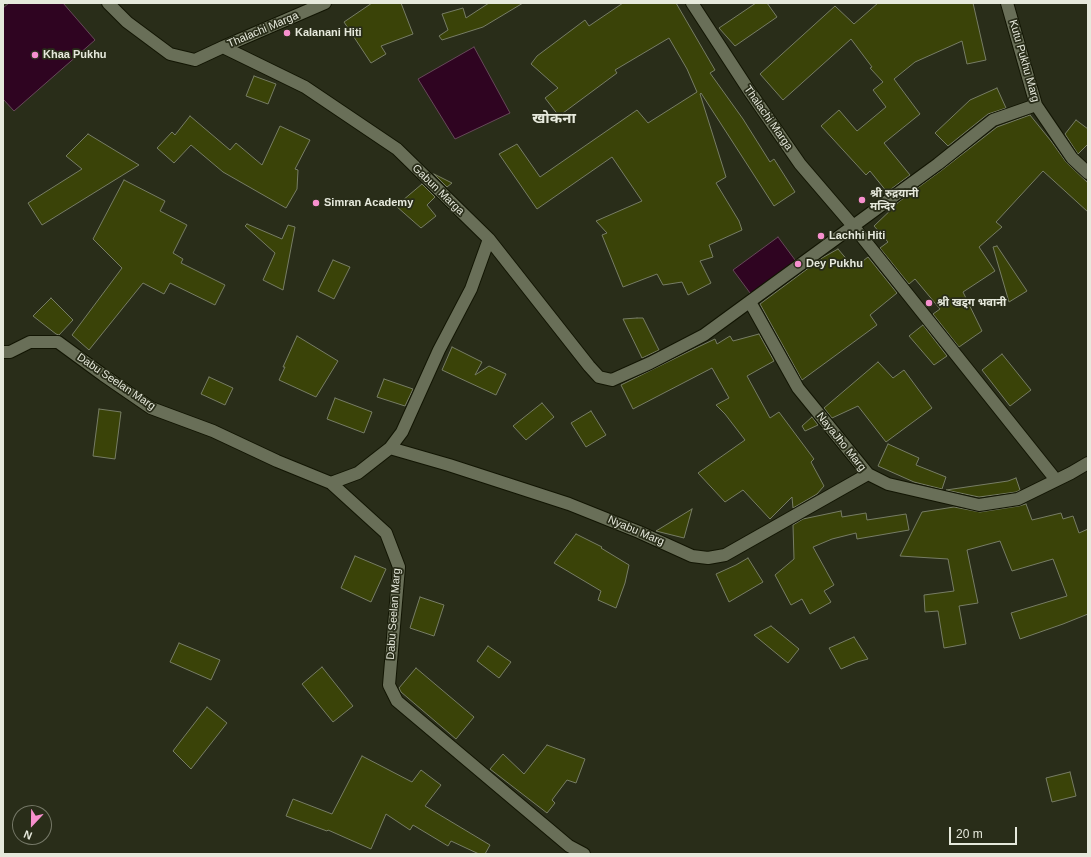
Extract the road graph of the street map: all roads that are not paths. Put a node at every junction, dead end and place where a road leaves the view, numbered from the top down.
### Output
1 (108, 3) edge
2 (325, 3) edge
3 (692, 3) edge
4 (1007, 3) edge
5 (223, 47) junction
6 (1036, 105) junction
7 (1088, 173) edge
8 (854, 227) junction
9 (488, 239) junction
10 (750, 302) junction
11 (3, 352) edge
12 (390, 448) junction
13 (1088, 463) edge
14 (868, 474) junction
15 (1056, 480) junction
16 (331, 483) junction
17 (584, 854) edge

1 - 5 street, Thalachi Marga
2 - 5 street, Thalachi Marga
3 - 8 street, Thalachi Marga
4 - 6 street, Kutu Pukhu Marg
5 - 9 street, Gabun Marga
6 - 7 street, Kutu Pukhu Marg
6 - 8 street
8 - 10 street
8 - 15 street, Thalachi Marga
9 - 10 street, Gabun Marga
9 - 12 street
10 - 14 street, NayaJho Marg
11 - 16 street, Dabu Seelan Marg
12 - 14 street, Nyabu Marg
12 - 16 street
13 - 15 street, NayaJho Marg
14 - 15 street, NayaJho Marg
16 - 17 street, Dabu Seelan Marg

